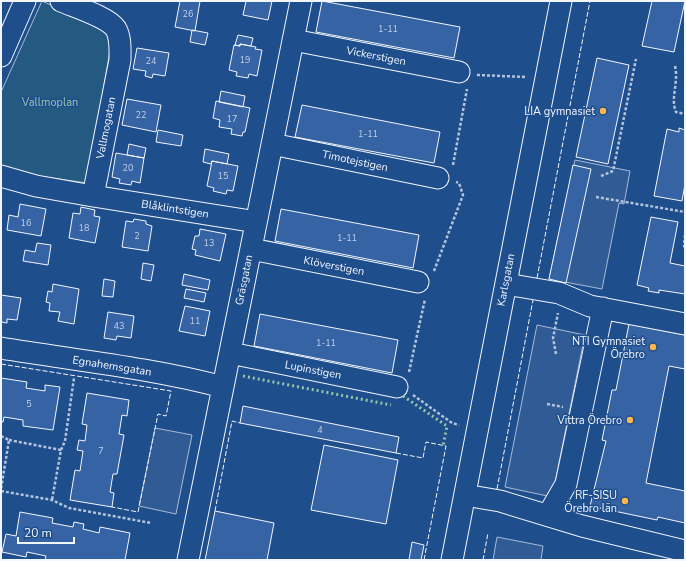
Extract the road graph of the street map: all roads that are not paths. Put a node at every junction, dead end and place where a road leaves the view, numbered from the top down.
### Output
1 (25, 1) edge
2 (61, 1) edge
3 (301, 1) edge
4 (561, 1) edge
5 (293, 40) junction
6 (1, 56) edge
7 (464, 73) road end
8 (272, 144) junction
9 (1, 176) edge
10 (444, 179) road end
11 (93, 196) junction
12 (256, 222) junction
13 (251, 250) junction
14 (423, 283) road end
15 (506, 284) junction
16 (603, 308) junction
17 (685, 324) edge
18 (1, 348) edge
19 (230, 353) junction
20 (223, 387) junction
21 (401, 388) road end
22 (465, 495) junction
23 (548, 515) junction
24 (671, 552) edge
25 (188, 560) edge
26 (452, 560) edge

1 - 6 street
2 - 11 street, Vallmogatan
3 - 5 street, Gräsgatan
4 - 15 street, Karlsgatan
5 - 7 street, Vickerstigen
5 - 8 street, Gräsgatan
8 - 10 street, Timotejstigen
8 - 12 street, Gräsgatan
9 - 11 street
11 - 12 street, Blåklintstigen
12 - 13 street, Gräsgatan
13 - 14 street, Klöverstigen
13 - 19 street, Gräsgatan
15 - 16 street
15 - 22 street, Karlsgatan
16 - 17 street
16 - 23 street
18 - 20 street, Egnahemsgatan
19 - 20 street, Gräsgatan
19 - 21 street, Lupinstigen
20 - 25 street, Gräsgatan
22 - 23 street
22 - 26 street, Karlsgatan
23 - 24 street

